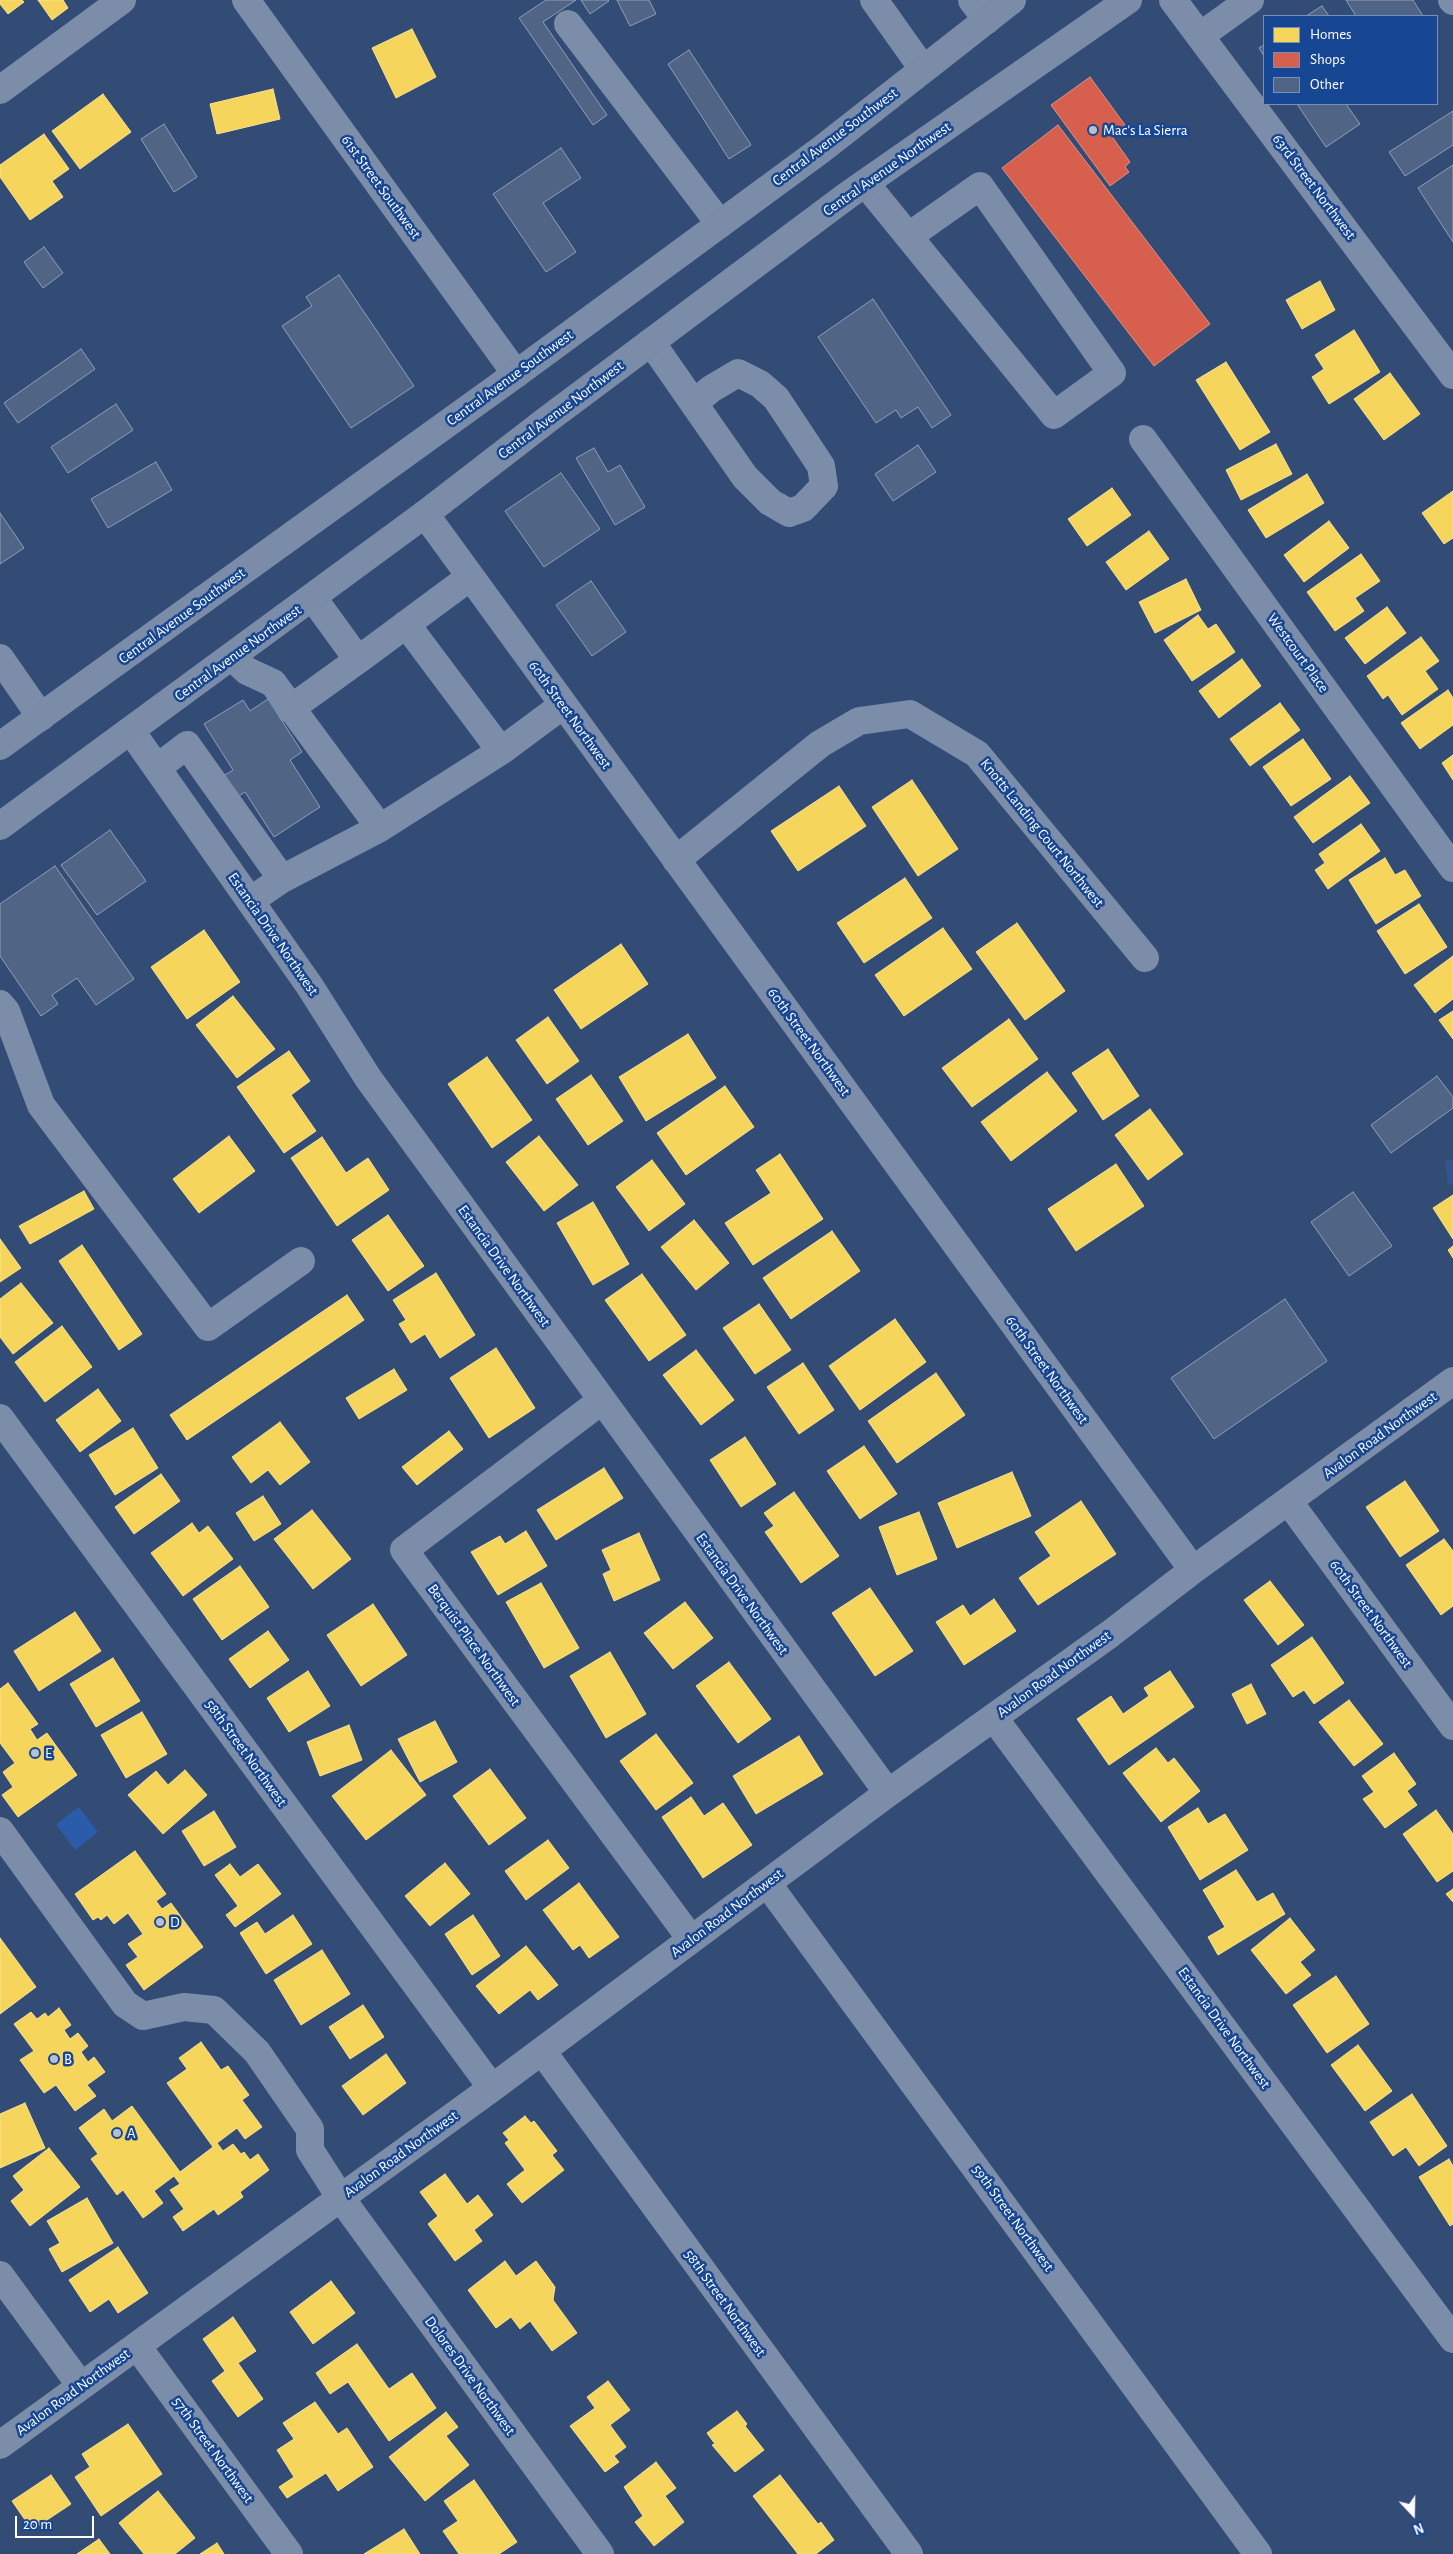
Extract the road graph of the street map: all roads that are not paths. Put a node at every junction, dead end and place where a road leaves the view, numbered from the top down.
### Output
1 (122, 0) edge
2 (246, 0) edge
3 (874, 0) edge
4 (1012, 0) edge
5 (1128, 0) edge
6 (1173, 0) edge
7 (1250, 0) edge
8 (980, 10) edge
9 (568, 24) dead end
10 (1200, 36) junction
11 (923, 69) junction
12 (0, 90) edge
13 (865, 183) junction
14 (720, 224) junction
15 (909, 236) junction
16 (651, 342) junction
17 (1444, 344) edge
18 (516, 374) junction
19 (1453, 375) edge
20 (694, 403) junction
21 (1143, 439) dead end
22 (425, 514) junction
23 (470, 577) junction
24 (312, 598) junction
25 (406, 624) junction
26 (232, 657) junction
27 (0, 658) edge
28 (358, 660) junction
29 (563, 705) junction
30 (290, 709) junction
31 (41, 717) junction
32 (131, 731) junction
33 (0, 746) edge
34 (501, 751) junction
35 (157, 768) junction
36 (0, 826) edge
37 (380, 828) junction
38 (676, 860) junction
39 (1453, 868) edge
40 (282, 879) junction
41 (250, 901) junction
42 (1144, 958) dead end
43 (0, 1004) edge
44 (301, 1261) dead end
45 (1453, 1381) edge
46 (602, 1401) junction
47 (0, 1418) edge
48 (1289, 1502) junction
49 (1193, 1570) junction
50 (994, 1718) junction
51 (1453, 1726) edge
52 (888, 1793) junction
53 (0, 1831) edge
54 (767, 1883) junction
55 (691, 1939) junction
56 (542, 2051) junction
57 (492, 2088) junction
58 (340, 2198) junction
59 (0, 2275) edge
60 (1453, 2339) edge
61 (137, 2346) junction
62 (81, 2386) junction
63 (0, 2445) edge
64 (289, 2554) edge
65 (600, 2554) edge
66 (909, 2554) edge
67 (1258, 2554) edge

1 - 12 street
2 - 18 street, 61st Street Southwest
3 - 11 street
4 - 8 main road, Central Avenue Southwest
5 - 13 main road, Central Avenue Northwest
6 - 10 street, 63rd Street Northwest
7 - 10 street
8 - 11 main road, Central Avenue Southwest
9 - 14 street
10 - 17 street, 63rd Street Northwest
11 - 14 main road, Central Avenue Southwest
13 - 15 street
13 - 16 main road, Central Avenue Northwest
14 - 18 main road, Central Avenue Southwest
15 - 15 street
16 - 20 street
16 - 22 main road, Central Avenue Northwest
17 - 19 street, 63rd Street Northwest
18 - 31 main road, Central Avenue Southwest
20 - 20 street
21 - 39 street, Westcourt Place
22 - 23 street, 60th Street Northwest
22 - 24 main road, Central Avenue Northwest
23 - 25 street
23 - 29 street, 60th Street Northwest
24 - 26 main road, Central Avenue Northwest
24 - 28 street
25 - 28 street
25 - 34 street
26 - 30 street
26 - 32 main road, Central Avenue Northwest
27 - 31 street
28 - 30 street
29 - 34 street
29 - 38 street, 60th Street Northwest
30 - 37 street
31 - 33 main road, Central Avenue Southwest
32 - 35 street, Estancia Drive Northwest
32 - 36 main road, Central Avenue Northwest
34 - 37 street
35 - 40 street
35 - 41 street, Estancia Drive Northwest
37 - 40 street
38 - 42 street, Knotts Landing Court Northwest
38 - 49 street, 60th Street Northwest
40 - 41 street
41 - 46 street, Estancia Drive Northwest
43 - 44 street
45 - 48 street, Avalon Road Northwest
46 - 52 street, Estancia Drive Northwest
46 - 55 street, Berquist Place Northwest
47 - 57 street, 58th Street Northwest
48 - 49 street, Avalon Road Northwest
48 - 51 street, 60th Street Northwest
49 - 50 street, Avalon Road Northwest
50 - 52 street, Avalon Road Northwest
50 - 60 street, Estancia Drive Northwest
52 - 54 street, Avalon Road Northwest
53 - 58 street, Dolores Drive Northwest
54 - 55 street, Avalon Road Northwest
54 - 67 street, 59th Street Northwest
55 - 56 street, Avalon Road Northwest
56 - 57 street, Avalon Road Northwest
56 - 66 street, 58th Street Northwest
57 - 58 street, Avalon Road Northwest
58 - 61 street, Avalon Road Northwest
58 - 65 street, Dolores Drive Northwest
59 - 62 street
61 - 62 street, Avalon Road Northwest
61 - 64 street, 57th Street Northwest
62 - 63 street, Avalon Road Northwest

